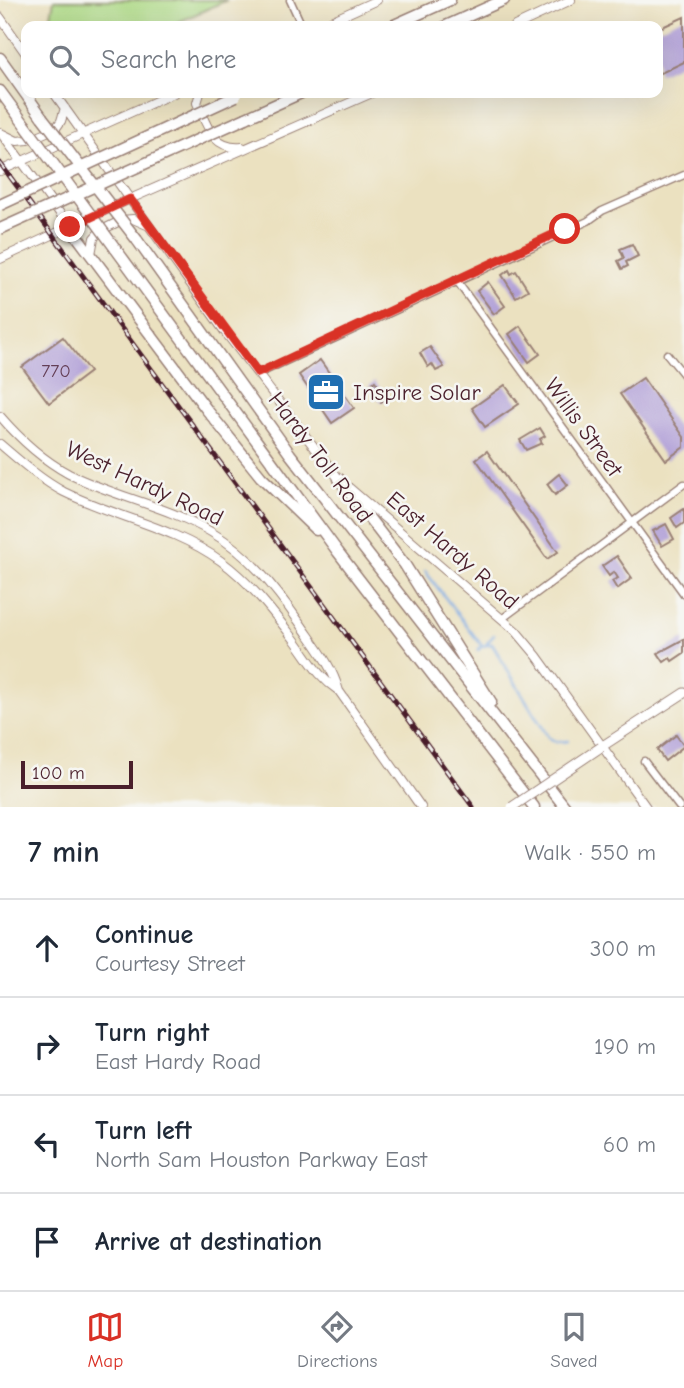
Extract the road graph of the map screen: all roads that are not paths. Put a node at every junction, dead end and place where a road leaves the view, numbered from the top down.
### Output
1 (290, 0) edge
2 (377, 0) edge
3 (450, 0) edge
4 (504, 0) edge
5 (513, 0) edge
6 (571, 0) edge
7 (489, 7) junction
8 (0, 17) edge
9 (300, 21) edge
10 (331, 21) edge
11 (402, 21) edge
12 (457, 21) edge
13 (526, 21) edge
14 (21, 47) edge
15 (0, 58) edge
16 (21, 87) edge
17 (0, 91) edge
18 (29, 98) edge
19 (58, 98) edge
20 (163, 98) edge
21 (198, 98) edge
22 (233, 98) edge
23 (290, 98) edge
24 (361, 98) edge
25 (65, 108) junction
26 (0, 132) edge
27 (83, 133) junction
28 (252, 146) junction
29 (21, 161) junction
30 (0, 171) edge
31 (684, 175) edge
32 (130, 199) junction
33 (0, 205) edge
34 (150, 226) junction
35 (70, 227) junction
36 (0, 229) edge
37 (90, 254) junction
38 (0, 260) edge
39 (456, 280) junction
40 (667, 354) dead end
41 (258, 373) junction
42 (684, 375) edge
43 (0, 416) edge
44 (14, 433) junction
45 (0, 444) edge
46 (339, 479) junction
47 (684, 484) edge
48 (631, 521) junction
49 (338, 552) junction
50 (254, 568) junction
51 (239, 576) junction
52 (684, 594) edge
53 (503, 618) junction
54 (339, 691) junction
55 (684, 693) edge
56 (517, 743) junction
57 (600, 747) junction
58 (644, 761) dead end
59 (421, 807) edge
60 (512, 807) edge
61 (534, 807) edge
62 (565, 807) edge
63 (646, 807) edge
64 (679, 807) edge

1 - 9 street
2 - 10 main road
3 - 11 highway
4 - 7 highway
5 - 7 highway
6 - 13 main road
7 - 12 highway
8 - 14 main road
15 - 16 highway, Hardy Toll Road, bridge
17 - 49 highway, Hardy Toll Road, bridge
18 - 56 highway, Hardy Toll Road, bridge
19 - 25 main road, East Hardy Road
20 - 27 main road
21 - 28 main road
22 - 33 highway, bridge
23 - 36 highway, bridge
24 - 28 main road
25 - 26 main road
25 - 27 main road, East Hardy Road
26 - 29 main road
27 - 29 main road
27 - 32 main road, East Hardy Road
28 - 32 main road
29 - 30 main road
29 - 35 main road
31 - 39 street
32 - 34 main road, East Hardy Road
32 - 35 main road
34 - 37 main road
34 - 41 main road, East Hardy Road
35 - 37 highway
35 - 38 main road
37 - 49 highway
39 - 41 street
39 - 48 street, Willis Street
40 - 42 street
41 - 46 main road, East Hardy Road
43 - 44 main road, West Hardy Road
44 - 45 main road
44 - 50 main road, West Hardy Road
45 - 51 main road, West Hardy Road
46 - 53 main road, East Hardy Road
46 - 56 highway
47 - 48 street
48 - 52 street, Willis Street
48 - 53 street
49 - 61 highway, Hardy Toll Road
50 - 51 main road
50 - 54 main road, West Hardy Road
51 - 54 main road, West Hardy Road
53 - 57 main road, East Hardy Road
54 - 59 main road, West Hardy Road
55 - 57 main road
56 - 62 highway, Hardy Toll Road
57 - 60 main road, bridge
57 - 63 main road, East Hardy Road
58 - 64 street

